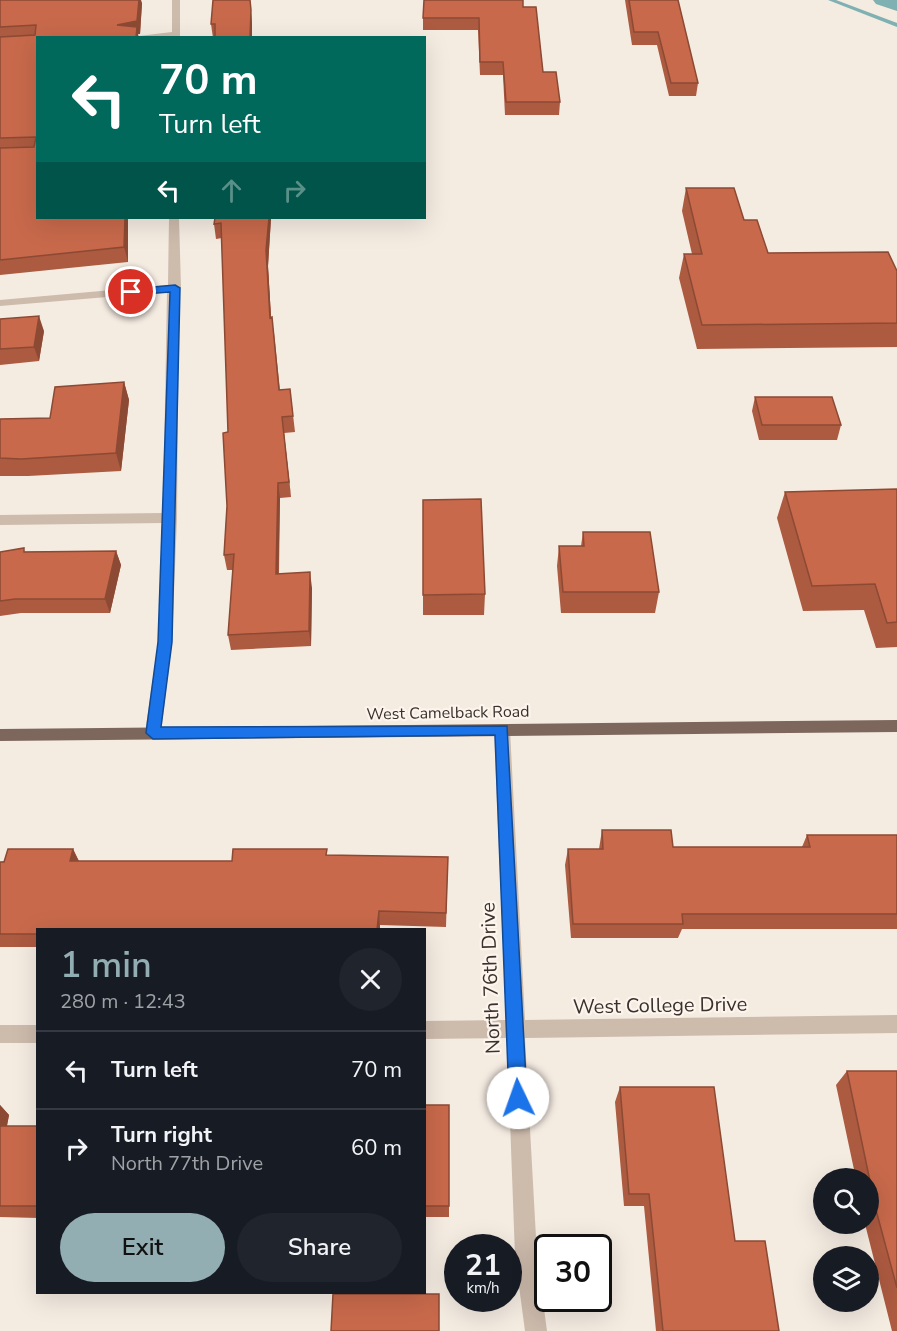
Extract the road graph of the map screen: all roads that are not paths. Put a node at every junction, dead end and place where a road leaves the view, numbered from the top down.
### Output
1 (176, 0) edge
2 (176, 36) edge
3 (174, 219) edge
4 (175, 288) junction
5 (0, 303) edge
6 (170, 519) junction
7 (0, 520) edge
8 (897, 726) edge
9 (502, 730) junction
10 (153, 733) junction
11 (0, 735) edge
12 (897, 1024) edge
13 (426, 1030) edge
14 (514, 1030) junction
15 (0, 1034) edge
16 (36, 1034) edge
17 (536, 1331) edge

1 - 2 street
3 - 4 street
4 - 5 street
4 - 6 street
6 - 7 street
6 - 10 street
8 - 9 main road, West Camelback Road
9 - 10 main road, West Camelback Road
9 - 14 street, North 76th Drive
10 - 11 main road, West Camelback Road
12 - 14 street, West College Drive
13 - 14 street, West College Drive
14 - 17 street, North 76th Drive
15 - 16 street

